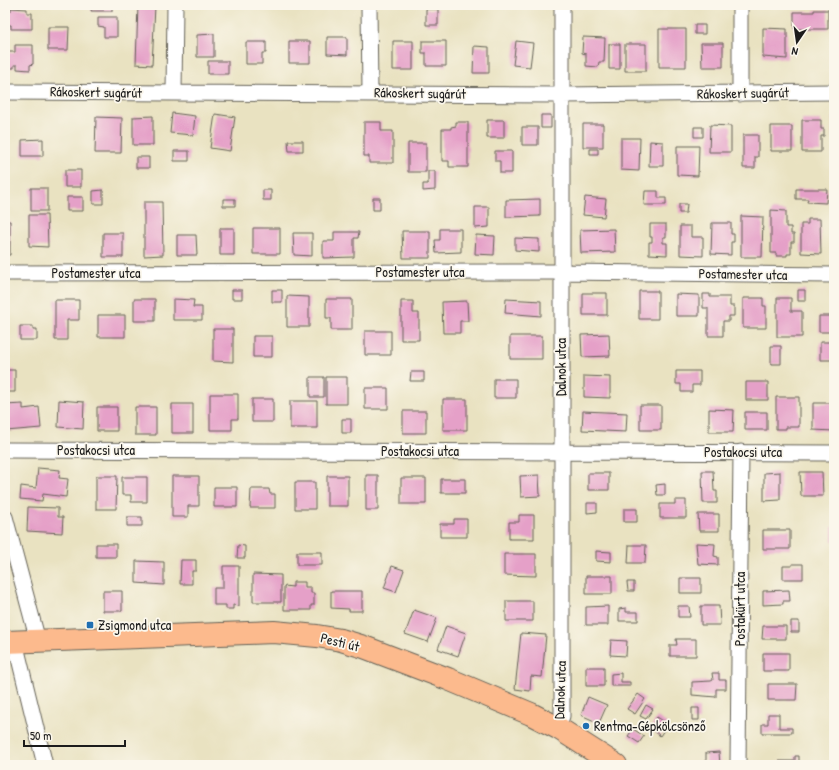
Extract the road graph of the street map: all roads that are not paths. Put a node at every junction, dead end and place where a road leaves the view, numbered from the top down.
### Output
1 (175, 5) edge
2 (369, 5) edge
3 (562, 5) edge
4 (740, 5) edge
5 (5, 92) edge
6 (834, 92) edge
7 (174, 93) junction
8 (370, 93) junction
9 (740, 94) junction
10 (562, 95) junction
11 (561, 272) junction
12 (5, 273) edge
13 (834, 275) edge
14 (5, 450) edge
15 (562, 452) junction
16 (741, 452) junction
17 (834, 453) edge
18 (5, 517) edge
19 (38, 641) junction
20 (10, 642) edge
21 (558, 728) junction
22 (45, 765) edge
23 (616, 765) edge
24 (738, 765) edge

1 - 7 street
2 - 8 street
3 - 10 street, Dalnok utca
4 - 9 street
5 - 7 street, Rákoskert sugárút
6 - 9 street, Rákoskert sugárút
7 - 8 street, Rákoskert sugárút
8 - 10 street, Rákoskert sugárút
9 - 10 street, Rákoskert sugárút
10 - 11 street, Dalnok utca
11 - 12 street, Postamester utca
11 - 13 street, Postamester utca
11 - 15 street, Dalnok utca
14 - 15 street, Postakocsi utca
15 - 16 street, Postakocsi utca
15 - 21 street, Dalnok utca
16 - 17 street, Postakocsi utca
16 - 24 street, Postakürt utca
18 - 19 street
19 - 20 main road, Pesti út
19 - 21 main road, Pesti út
20 - 22 street
21 - 23 main road, Pesti út

